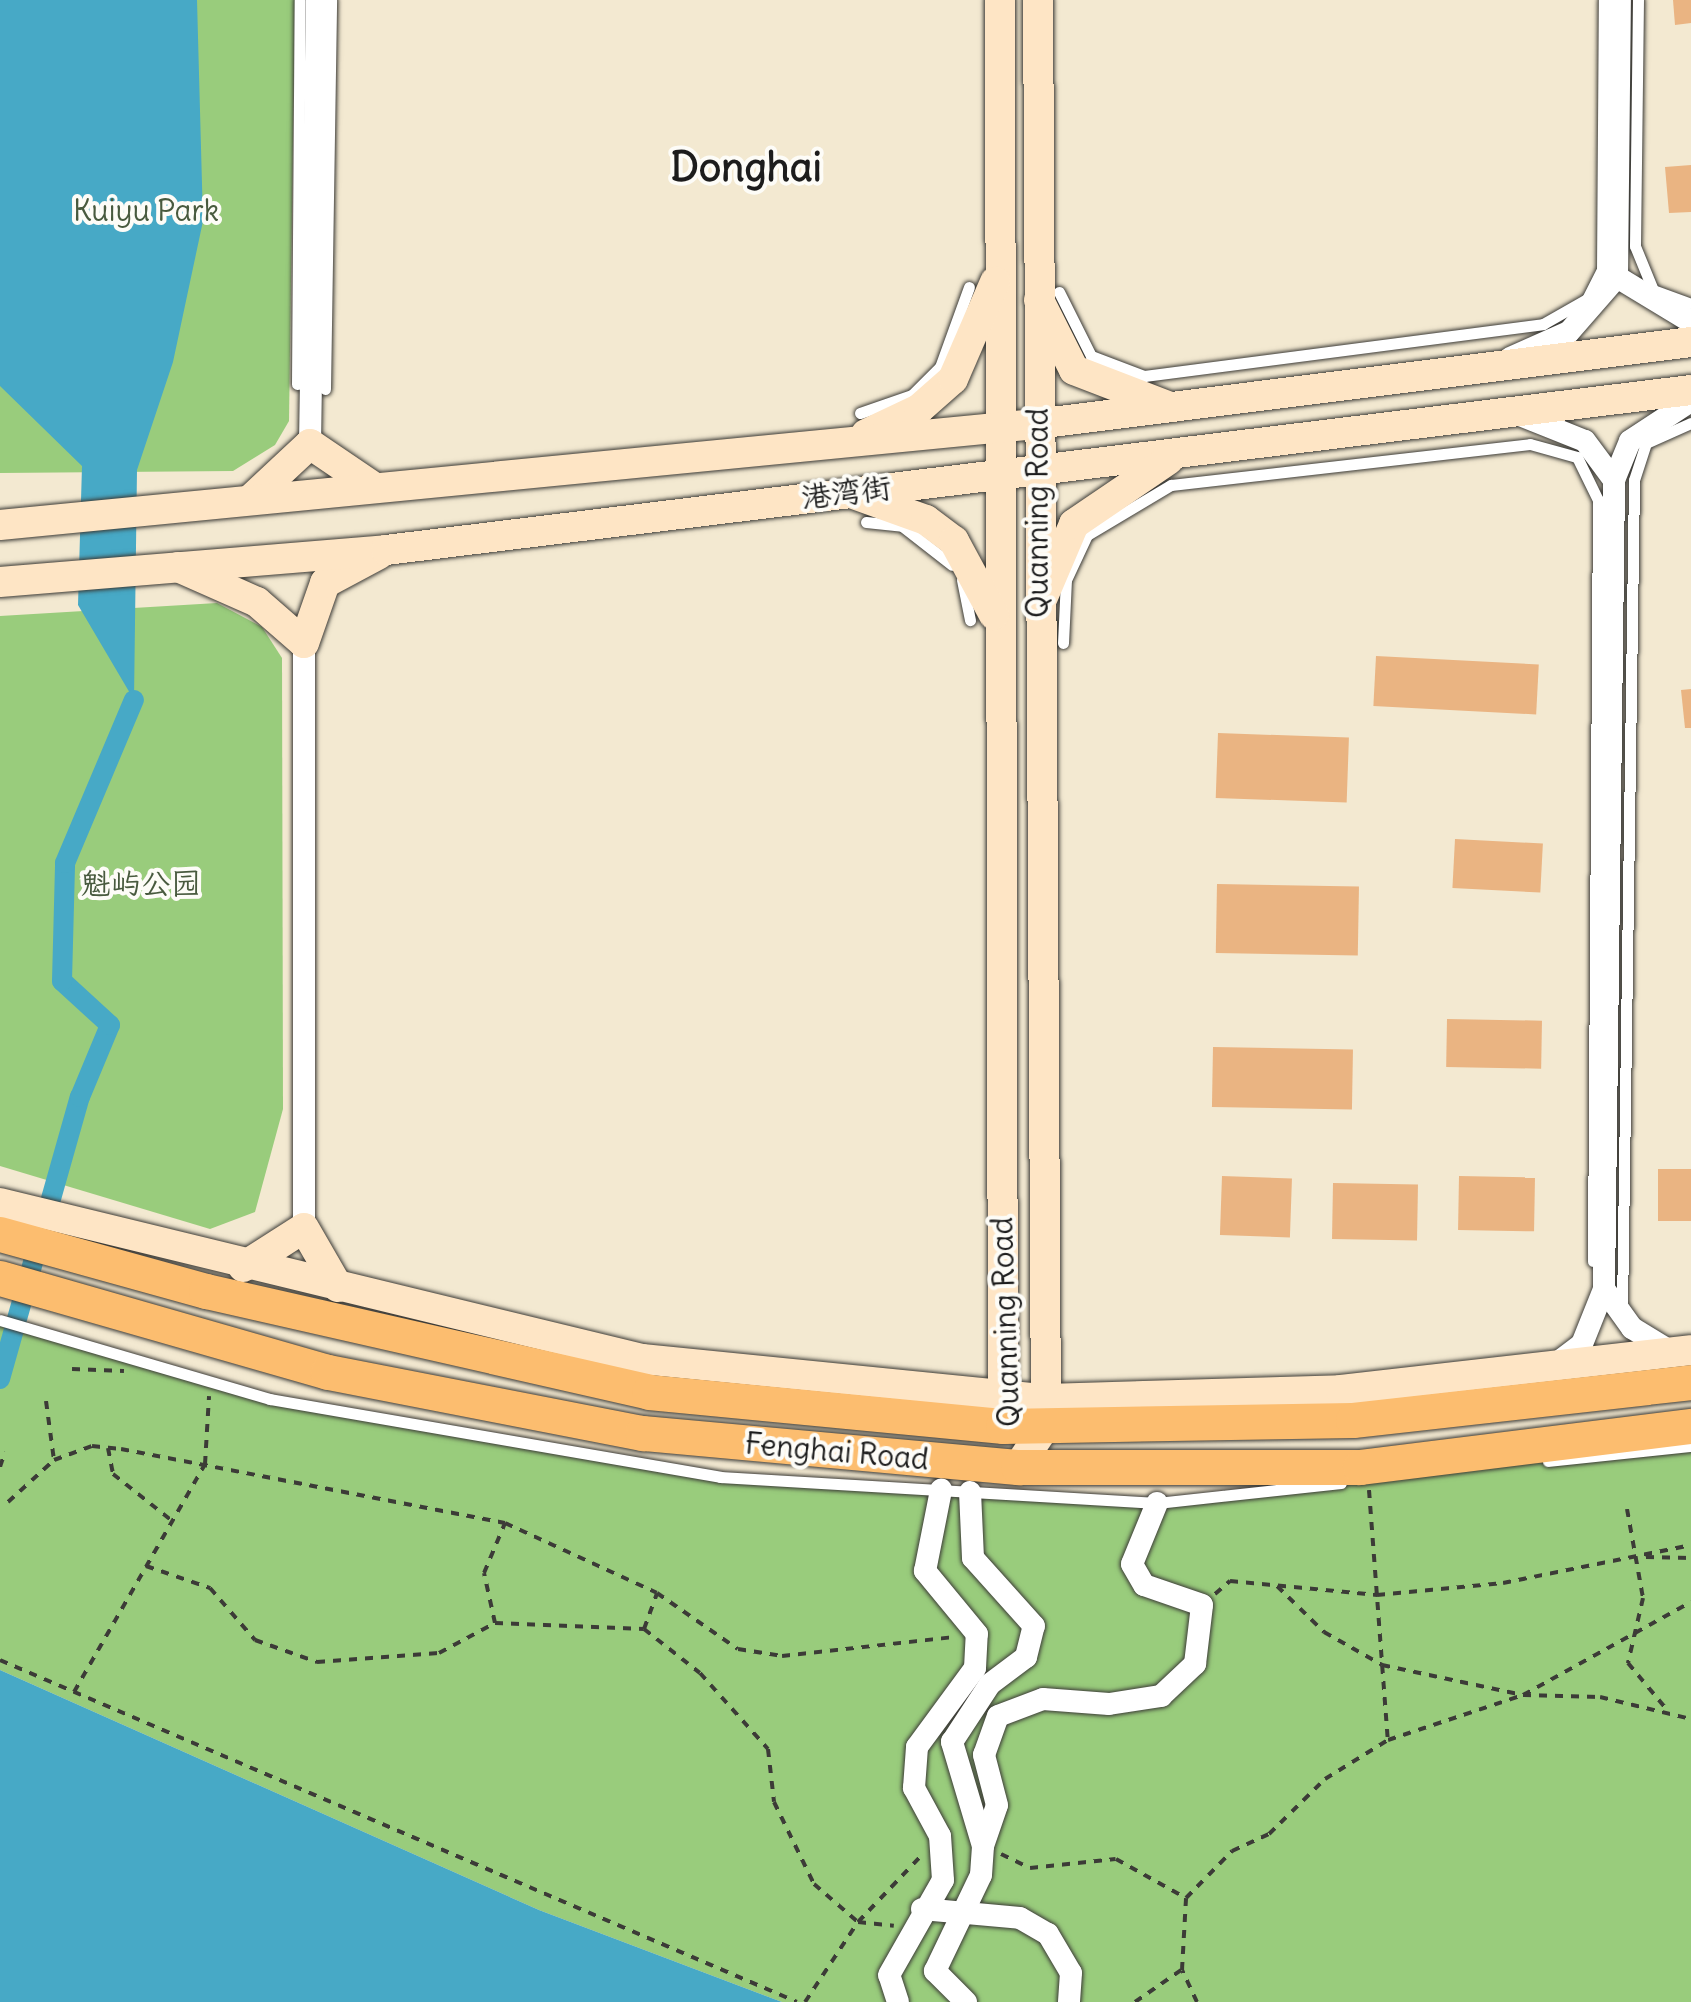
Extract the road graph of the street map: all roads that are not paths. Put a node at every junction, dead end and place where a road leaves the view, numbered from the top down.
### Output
1 (300, 0) edge
2 (317, 0) edge
3 (331, 0) edge
4 (1000, 0) edge
5 (1038, 0) edge
6 (1604, 0) edge
7 (1620, 0) edge
8 (1638, 0) edge
9 (1000, 270) junction
10 (1617, 277) junction
11 (969, 287) dead end
12 (1048, 293) junction
13 (1691, 304) edge
14 (1691, 322) edge
15 (1691, 342) edge
16 (1489, 367) junction
17 (297, 384) dead end
18 (325, 389) dead end
19 (1691, 390) edge
20 (1691, 402) edge
21 (1170, 407) junction
22 (1511, 412) junction
23 (860, 413) dead end
24 (1691, 423) edge
25 (1036, 424) junction
26 (999, 428) junction
27 (848, 442) junction
28 (310, 444) junction
29 (1180, 453) junction
30 (1036, 471) junction
31 (999, 473) junction
32 (1614, 480) junction
33 (375, 488) junction
34 (849, 492) junction
35 (250, 500) junction
36 (866, 522) dead end
37 (0, 525) edge
38 (386, 550) junction
39 (166, 564) junction
40 (0, 582) edge
41 (1038, 610) junction
42 (970, 620) dead end
43 (1000, 631) junction
44 (304, 643) junction
45 (1063, 644) dead end
46 (0, 1204) edge
47 (304, 1228) junction
48 (0, 1234) edge
49 (243, 1267) junction
50 (0, 1278) edge
51 (338, 1287) junction
52 (1604, 1289) junction
53 (1622, 1314) junction
54 (1593, 1316) junction
55 (0, 1320) edge
56 (1685, 1362) edge
57 (1546, 1370) junction
58 (1003, 1410) junction
59 (1046, 1412) junction
60 (1691, 1426) edge
61 (1691, 1446) edge
62 (1018, 1467) junction
63 (941, 1490) junction
64 (970, 1492) junction
65 (1157, 1502) junction
66 (983, 1846) junction
67 (960, 1916) junction
68 (915, 1919) junction
69 (898, 2002) edge
70 (966, 2002) edge
71 (1069, 2002) edge

1 - 17 lane
2 - 28 street
3 - 18 lane
4 - 9 street, Quanning Road
5 - 12 street, Quanning Road
6 - 12 lane
7 - 10 street
8 - 13 lane
9 - 26 street, Quanning Road
9 - 27 street
10 - 14 street
10 - 16 street
11 - 23 lane
12 - 21 street
12 - 25 street, Quanning Road
15 - 16 street, 港湾街
16 - 21 street, 港湾街
19 - 22 street, 港湾街
20 - 32 street
21 - 25 street, 港湾街
22 - 29 street, 港湾街
22 - 32 street
24 - 53 lane
25 - 26 street, 港湾街
25 - 30 street, Quanning Road
26 - 27 street, 港湾街
26 - 31 street, Quanning Road
27 - 33 street, 港湾街
28 - 33 street
28 - 35 street
29 - 30 street, 港湾街
29 - 41 street
30 - 31 street, 港湾街
30 - 41 street, Quanning Road
31 - 34 street, 港湾街
31 - 43 street, Quanning Road
32 - 52 street
33 - 35 street, 港湾街
34 - 38 street, 港湾街
34 - 43 street
35 - 37 street, 港湾街
36 - 42 lane
38 - 39 street, 港湾街
38 - 44 street
39 - 40 street, 港湾街
39 - 44 street
41 - 59 street, Quanning Road
43 - 58 street, Quanning Road
44 - 47 street
45 - 54 lane
46 - 49 street
47 - 49 street
47 - 51 street
48 - 58 main road, Fenghai Road
49 - 51 street
50 - 62 main road, Fenghai Road
51 - 58 street
52 - 53 street
52 - 54 street
53 - 56 street
54 - 57 street
55 - 63 lane
56 - 57 street
56 - 59 main road, Fenghai Road
57 - 59 street
58 - 59 main road, Fenghai Road
58 - 62 street, Quanning Road
59 - 62 street, Quanning Road
60 - 62 main road, Fenghai Road
61 - 65 lane
63 - 64 lane
63 - 68 street
64 - 65 lane
64 - 66 street
65 - 66 street
66 - 67 street
67 - 68 street
67 - 70 street
67 - 71 street
68 - 69 street

